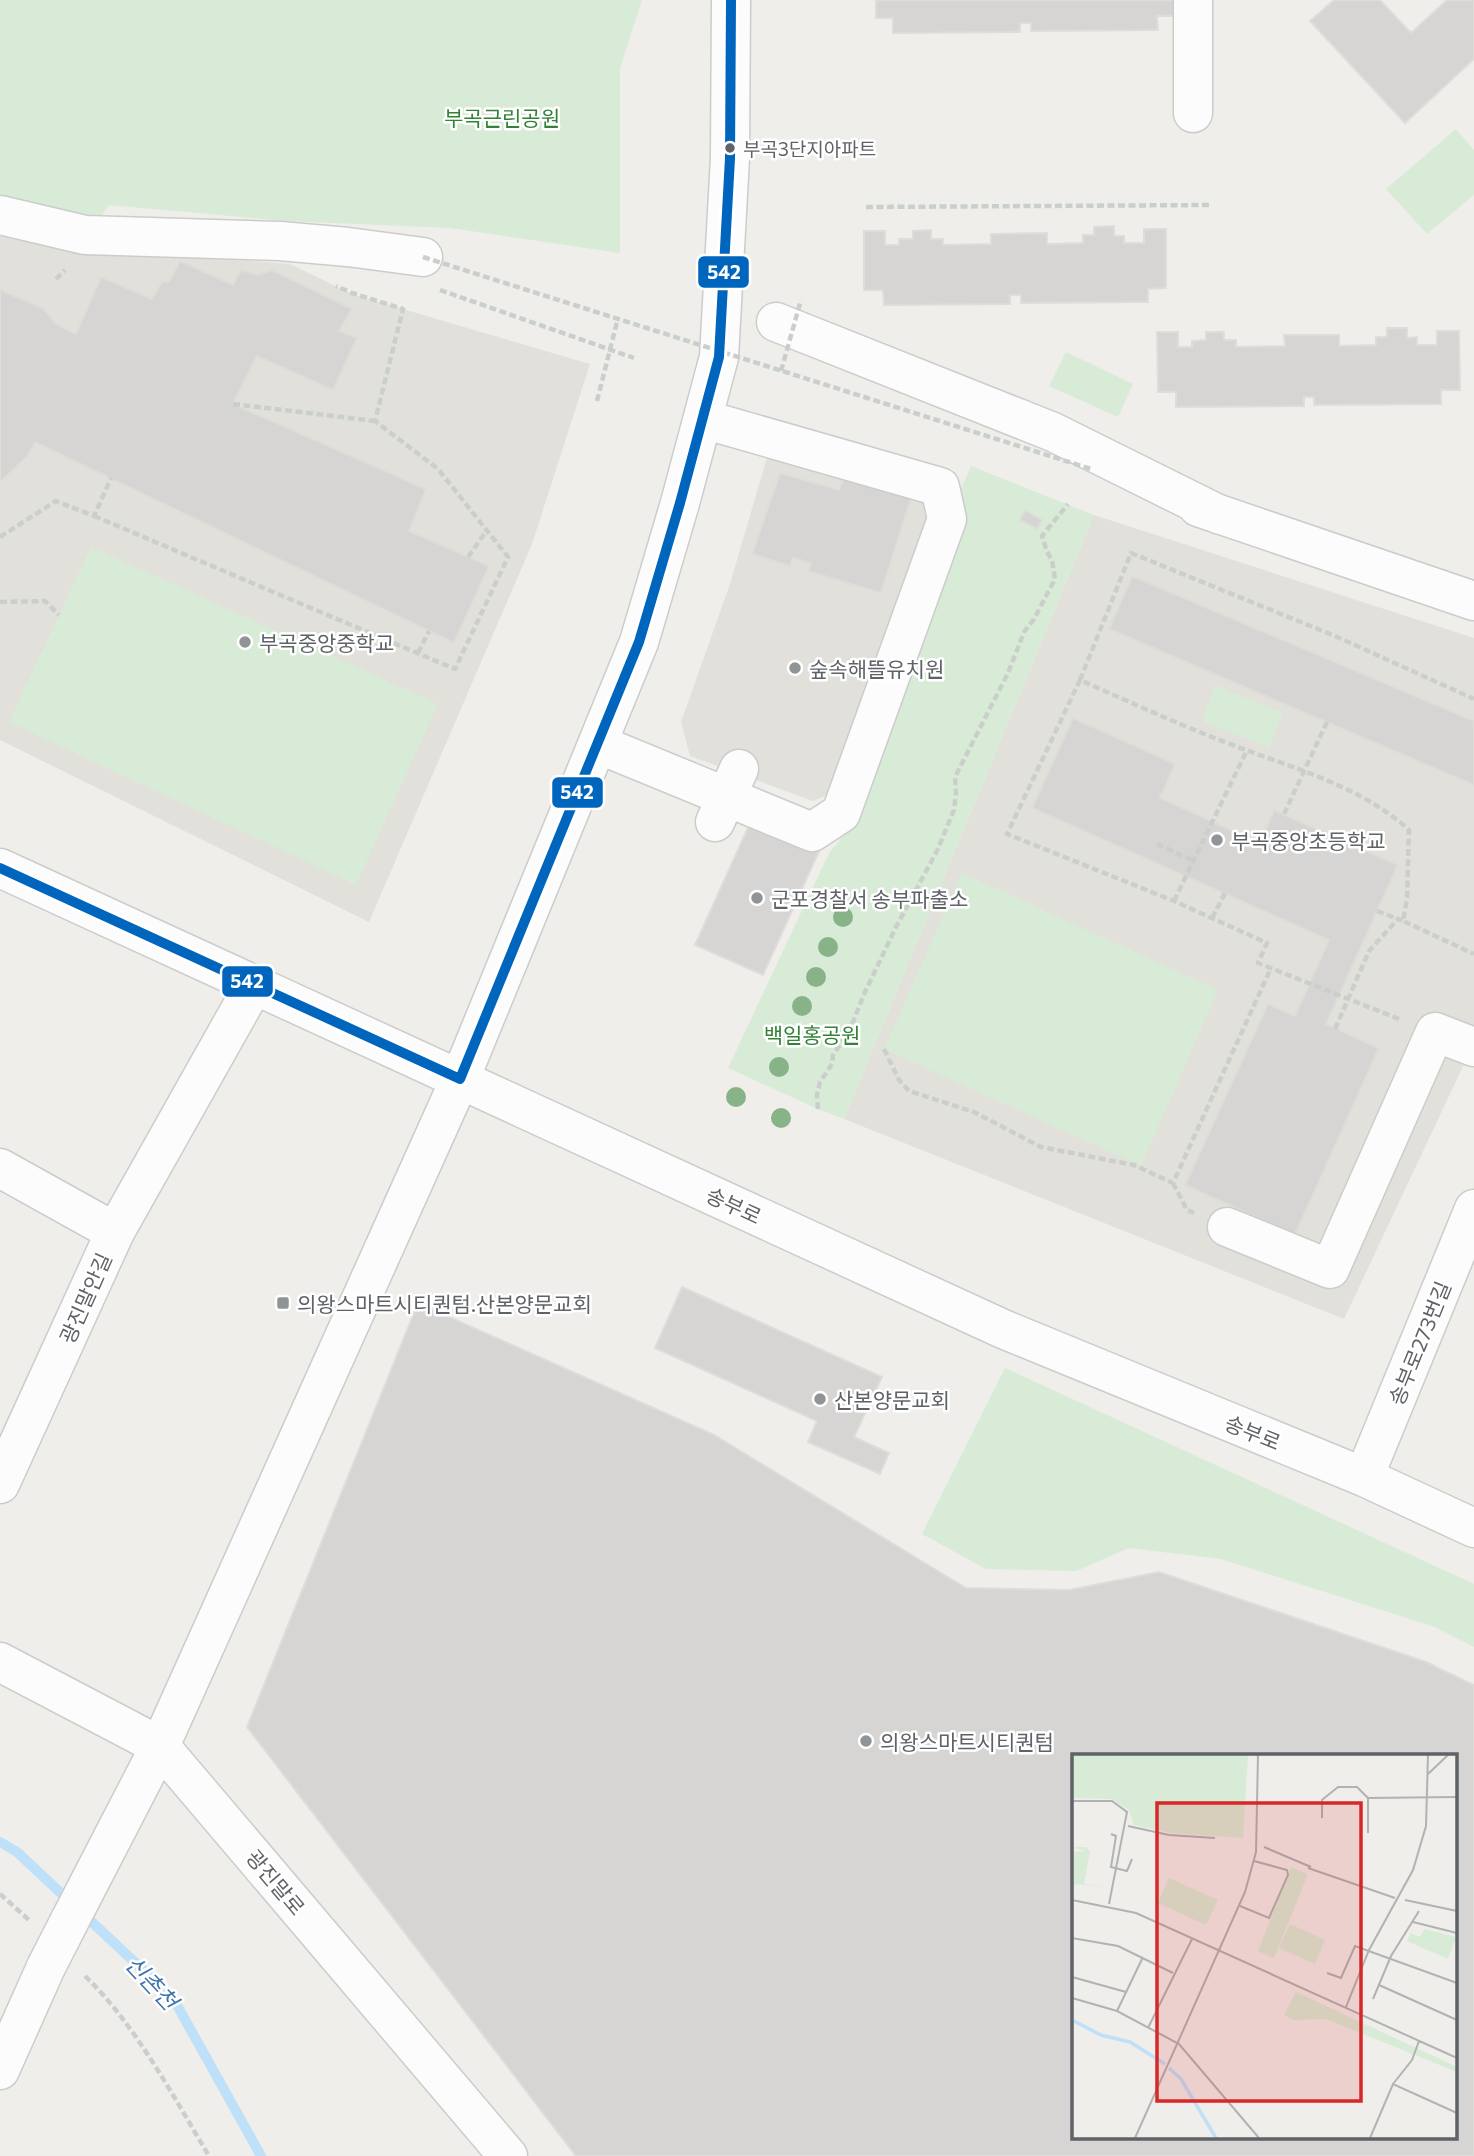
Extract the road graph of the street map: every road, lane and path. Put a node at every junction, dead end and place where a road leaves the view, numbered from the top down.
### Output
1 (731, 0) edge
2 (1193, 0) edge
3 (1193, 113) dead end
4 (1212, 205) dead end
5 (866, 207) dead end
6 (0, 215) edge
7 (71, 264) dead end
8 (426, 271) junction
9 (56, 279) dead end
10 (327, 282) dead end
11 (788, 311) joint
12 (618, 318) junction
13 (634, 358) dead end
14 (780, 371) junction
15 (597, 401) dead end
16 (233, 404) dead end
17 (703, 419) junction
18 (375, 421) junction
19 (1091, 469) joint
20 (111, 478) dead end
21 (1068, 504) dead end
22 (1220, 515) junction
23 (94, 516) junction
24 (487, 530) junction
25 (0, 537) edge
26 (468, 557) dead end
27 (1474, 601) edge
28 (0, 602) edge
29 (59, 615) dead end
30 (429, 631) dead end
31 (418, 653) junction
32 (1080, 681) junction
33 (1474, 699) edge
34 (1327, 722) dead end
35 (598, 744) junction
36 (1247, 750) junction
37 (1303, 771) junction
38 (1284, 814) dead end
39 (1157, 844) dead end
40 (1194, 861) junction
41 (0, 868) edge
42 (1225, 893) dead end
43 (1174, 901) junction
44 (1377, 911) dead end
45 (1212, 918) junction
46 (1400, 920) junction
47 (1474, 954) edge
48 (1271, 968) junction
49 (254, 985) junction
50 (1349, 1000) junction
51 (1335, 1029) dead end
52 (1436, 1034) junction
53 (1474, 1046) edge
54 (884, 1049) dead end
55 (460, 1079) junction
56 (818, 1110) dead end
57 (0, 1168) edge
58 (1474, 1209) edge
59 (1227, 1227) dead end
60 (115, 1232) junction
61 (1364, 1477) junction
62 (0, 1484) edge
63 (1474, 1528) edge
64 (0, 1662) edge
65 (160, 1746) junction
66 (0, 1894) edge
67 (34, 1926) dead end
68 (62, 1969) junction
69 (0, 2070) edge
70 (209, 2156) edge
71 (509, 2156) edge

1 - 17 street
2 - 3 street
4 - 5 path
6 - 8 street
7 - 9 path
8 - 12 path, bridge
8 - 13 path
10 - 18 path
11 - 14 path, bridge
11 - 22 street
12 - 14 path, bridge
12 - 15 path, bridge
14 - 19 path, bridge
16 - 18 path
17 - 35 street
17 - 35 street
18 - 24 path
19 - 22 street
20 - 23 path
21 - 56 path
22 - 27 street
23 - 25 path
23 - 31 path
24 - 26 path
24 - 31 path
28 - 29 path
30 - 31 path
32 - 33 path
32 - 36 path
32 - 43 path
34 - 37 path
35 - 55 street
36 - 37 path
36 - 40 path
37 - 38 path
37 - 46 path
39 - 40 path
40 - 43 path
41 - 49 street, 송부로
42 - 45 path
43 - 45 path
44 - 46 path
45 - 48 path
46 - 47 path
46 - 50 path
48 - 50 path
48 - 54 path
49 - 55 street, 송부로
49 - 60 street
50 - 51 path
50 - 52 path
52 - 53 street
52 - 59 street
55 - 61 street, 송부로
55 - 65 street
57 - 60 street, 광진말안길
58 - 61 street, 송부로273번길
60 - 62 street, 광진말안길
61 - 63 street, 송부로
64 - 65 street, 광진말로
65 - 68 street, bridge
65 - 71 street, 광진말로
66 - 67 path
68 - 69 street
68 - 70 path

